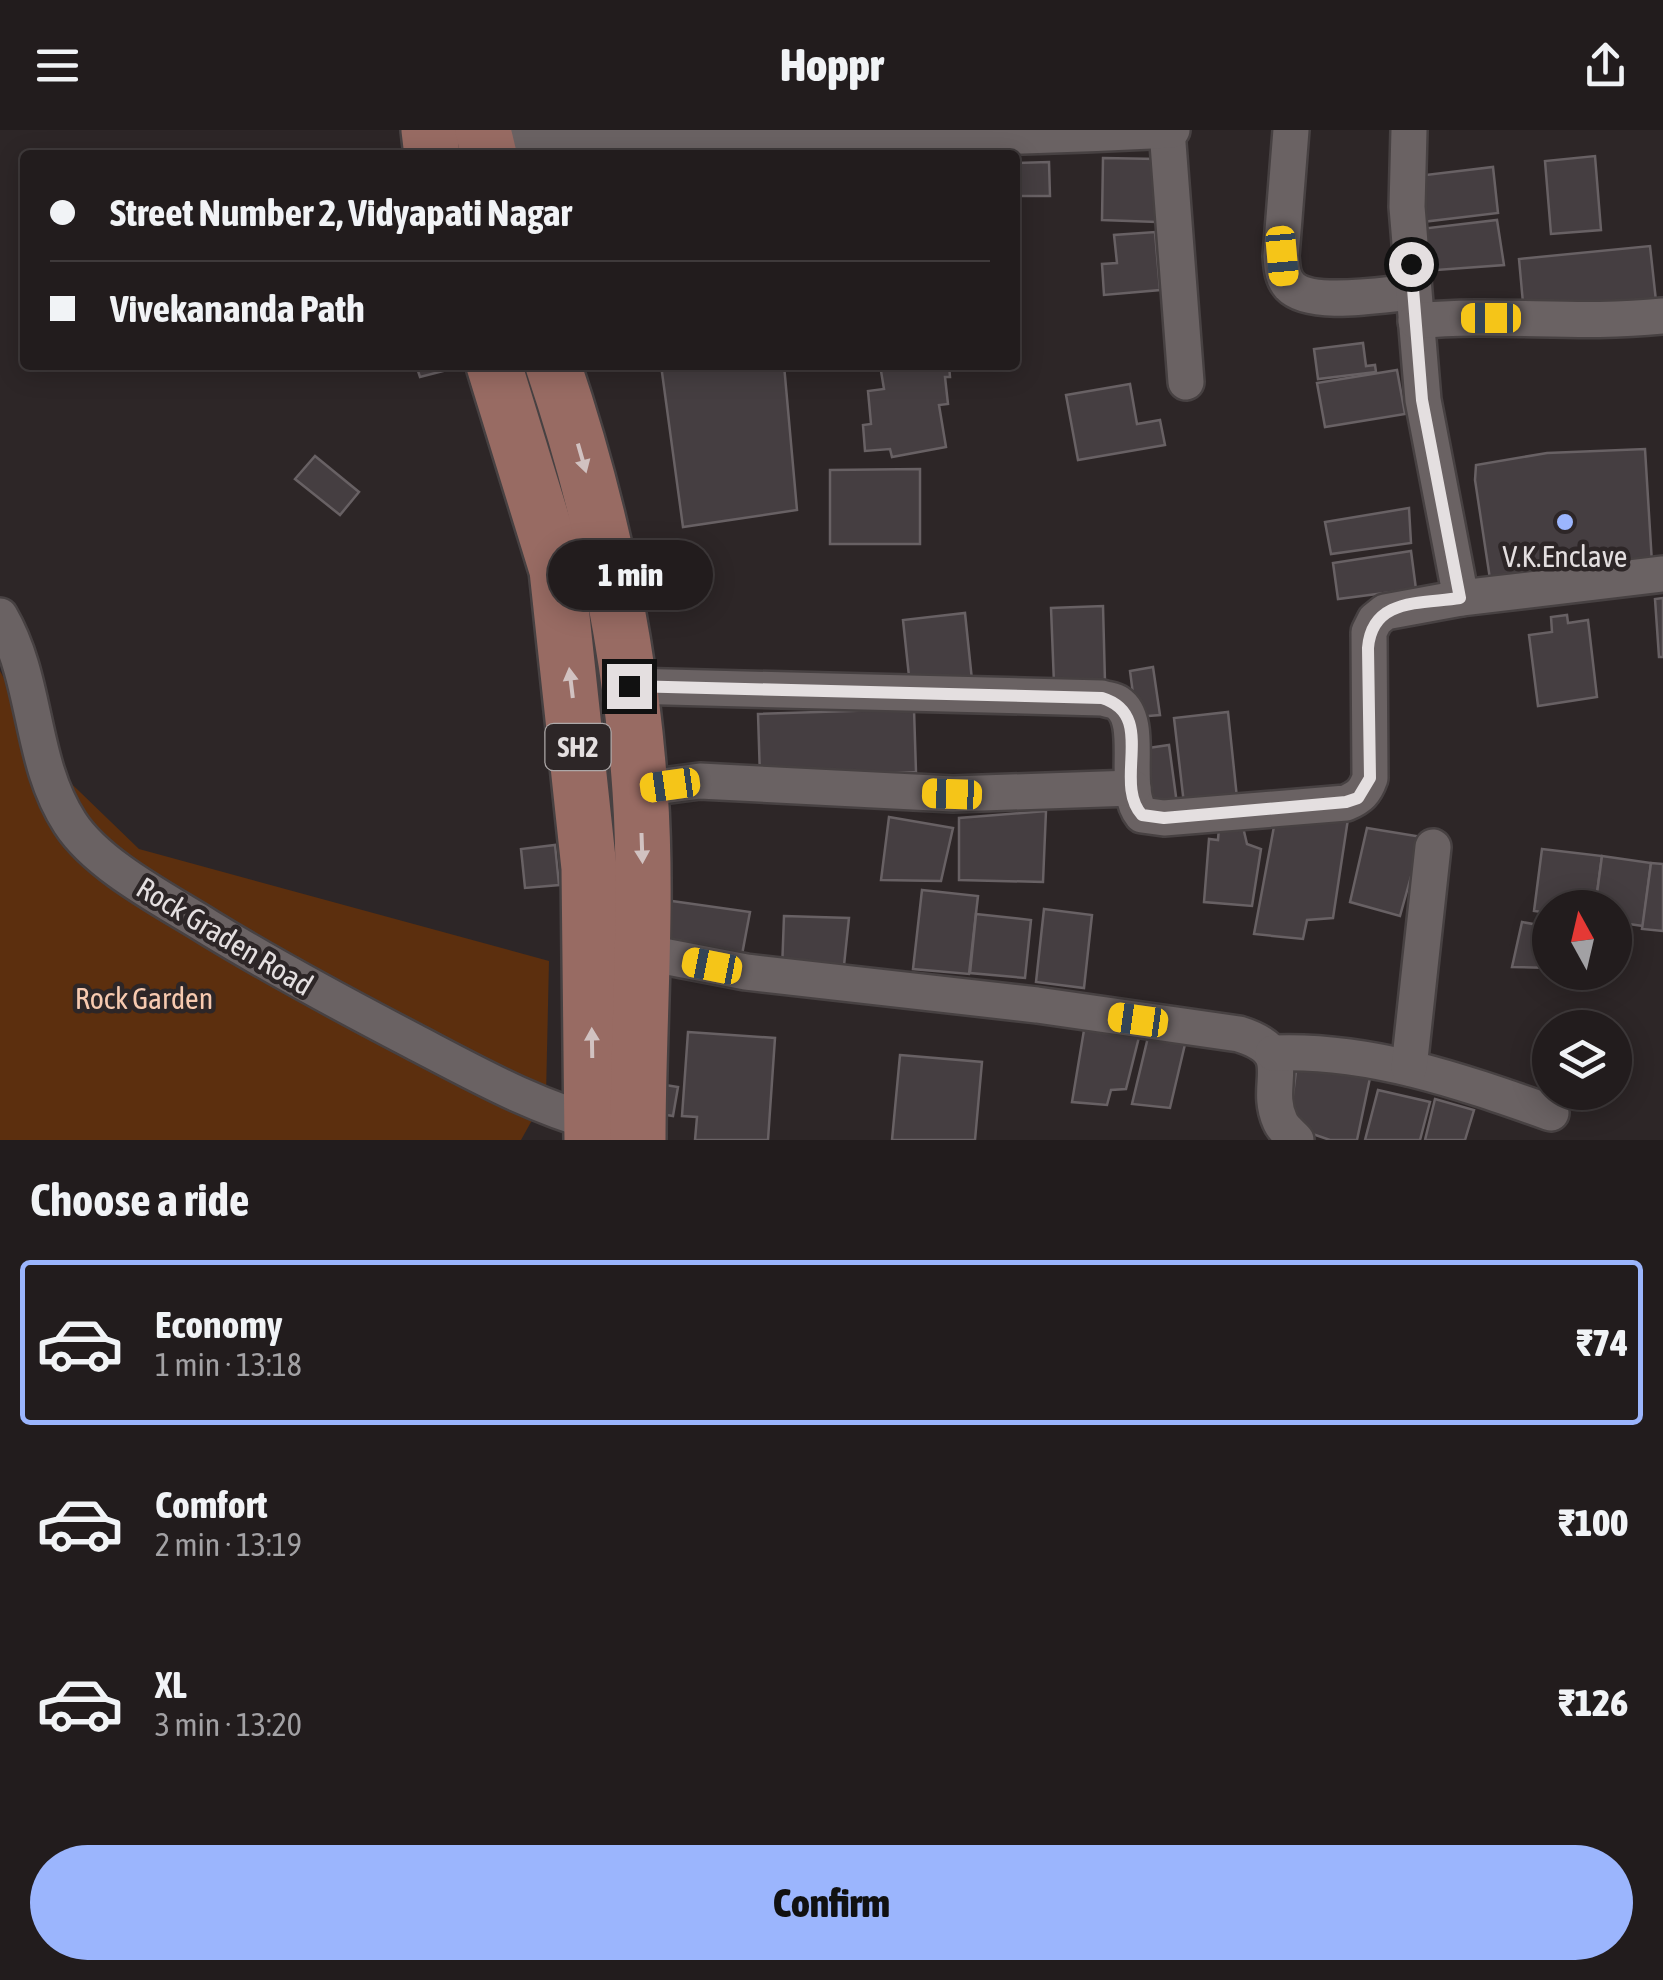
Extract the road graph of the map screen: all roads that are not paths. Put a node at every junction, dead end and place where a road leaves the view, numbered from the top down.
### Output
1 (1169, 130) edge
2 (1291, 130) edge
3 (1408, 130) edge
4 (485, 140) edge
5 (1414, 307) junction
6 (1663, 316) edge
7 (496, 370) edge
8 (555, 370) edge
9 (1186, 382) dead end
10 (1663, 574) edge
11 (1460, 598) junction
12 (0, 616) edge
13 (629, 686) junction
14 (1133, 788) junction
15 (640, 789) junction
16 (1433, 847) dead end
17 (642, 952) junction
18 (1273, 1053) junction
19 (1409, 1068) junction
20 (1551, 1113) dead end
21 (623, 1135) edge
22 (1296, 1140) edge

1 - 4 street
1 - 9 street
2 - 5 street
3 - 5 street
5 - 6 street
5 - 11 street
21 -> 7 main road, SH2
8 -> 13 main road, SH2
10 - 11 street
11 - 14 street
12 - 21 street, Rock Graden Road
13 - 14 street
13 - 15 main road, SH2
14 - 15 street
15 -> 17 main road, SH2
16 - 19 street
17 - 18 street
17 - 21 main road, SH2
18 - 19 street
18 - 22 street
19 - 20 street

